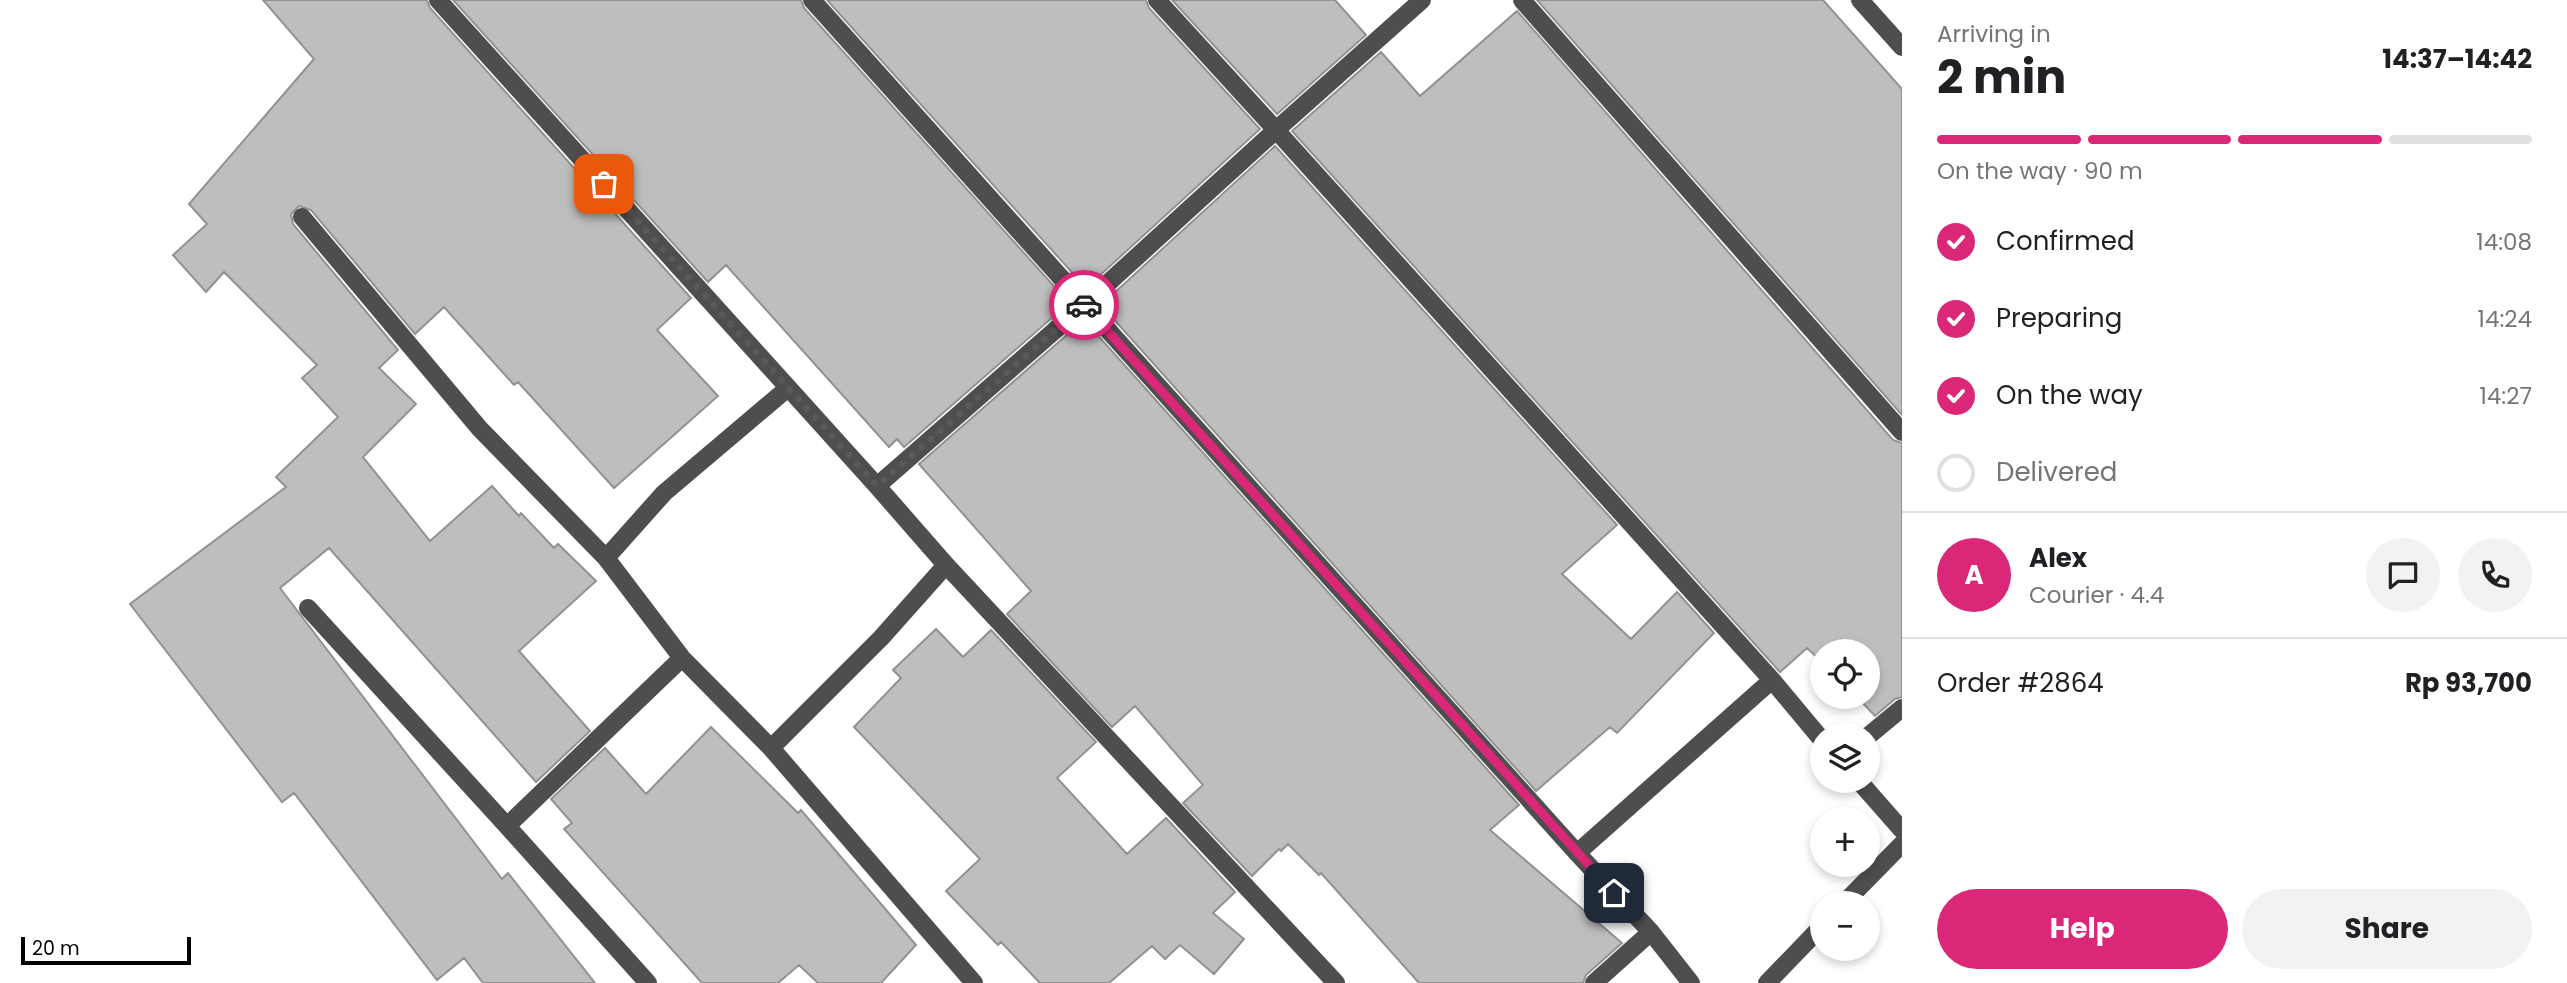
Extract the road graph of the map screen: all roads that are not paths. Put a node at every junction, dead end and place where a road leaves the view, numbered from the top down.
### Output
1 (438, 0) edge
2 (812, 0) edge
3 (1157, 0) edge
4 (1422, 0) edge
5 (1522, 0) edge
6 (1860, 0) edge
7 (1902, 47) edge
8 (1276, 130) junction
9 (302, 217) dead end
10 (1085, 304) junction
11 (788, 388) junction
12 (1902, 432) edge
13 (877, 486) junction
14 (606, 558) junction
15 (946, 565) junction
16 (308, 608) dead end
17 (682, 658) junction
18 (1772, 680) junction
19 (1902, 708) edge
20 (1810, 726) edge
21 (1880, 726) edge
22 (771, 748) junction
23 (1869, 793) edge
24 (507, 826) junction
25 (1902, 830) edge
26 (1902, 844) edge
27 (1577, 853) junction
28 (1856, 891) edge
29 (1651, 932) junction
30 (1810, 938) edge
31 (648, 983) edge
32 (974, 983) edge
33 (1336, 983) edge
34 (1594, 983) edge
35 (1691, 983) edge
36 (1767, 983) edge

1 - 11 street
2 - 10 street
3 - 8 street
4 - 8 street
5 - 12 street
6 - 7 street
8 - 10 street
8 - 18 street
9 - 14 street
10 - 13 street
10 - 27 street
11 - 13 street
11 - 14 street
13 - 15 street
14 - 17 street
15 - 22 street
15 - 33 street
16 - 24 street
17 - 22 street
17 - 24 street
18 - 20 street
18 - 27 street
19 - 21 street
22 - 32 street
23 - 25 street
24 - 31 street
26 - 28 street
27 - 29 street
29 - 34 street
29 - 35 street
30 - 36 street

